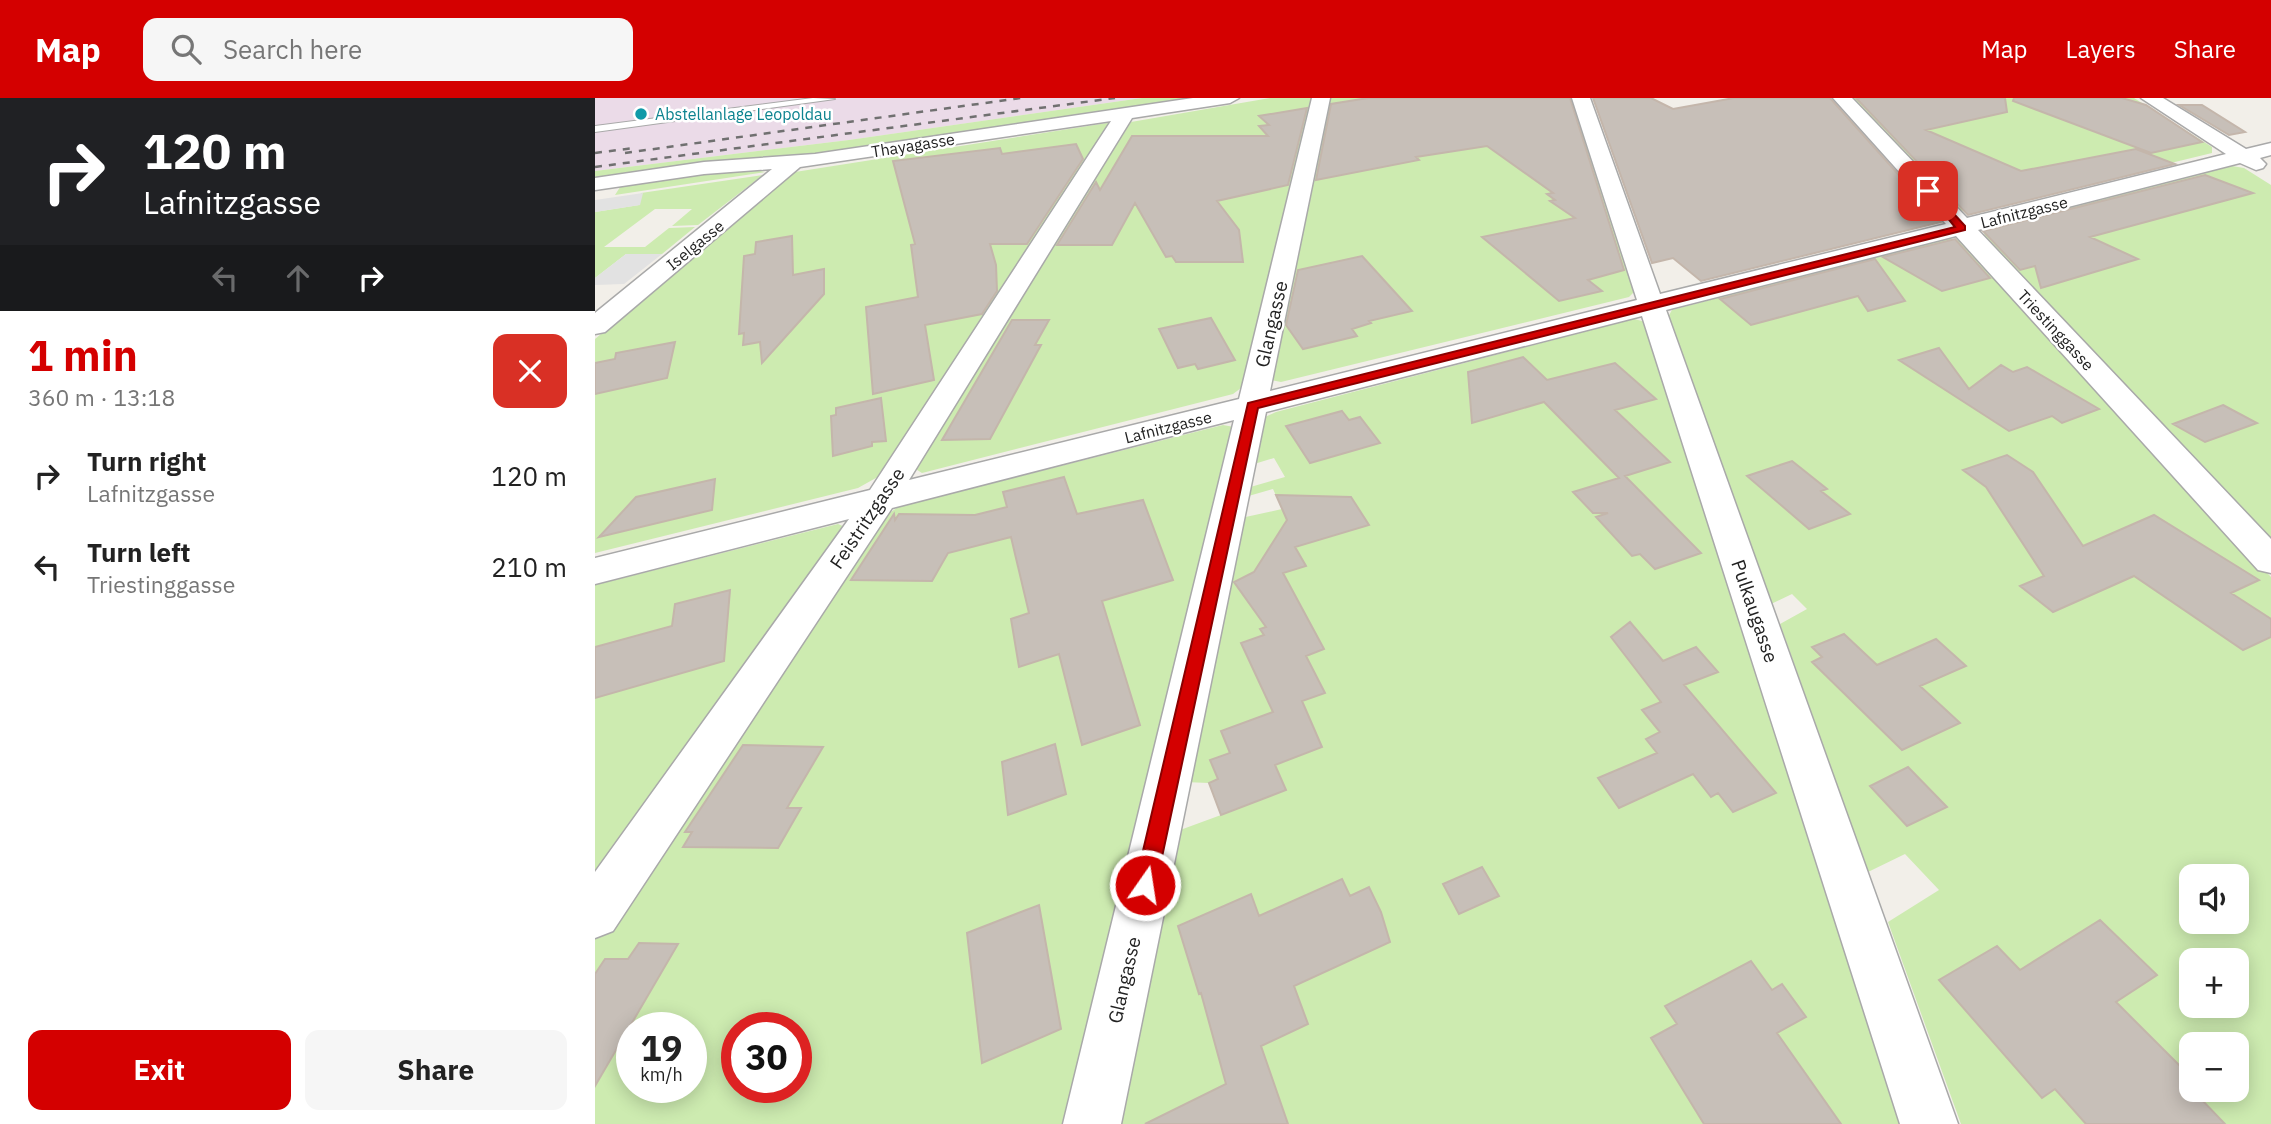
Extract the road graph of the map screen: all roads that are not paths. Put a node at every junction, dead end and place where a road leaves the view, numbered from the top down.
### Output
1 (1230, 98) edge
2 (1321, 98) edge
3 (1581, 98) edge
4 (1842, 98) edge
5 (2150, 98) edge
6 (830, 99) edge
7 (1125, 114) junction
8 (595, 129) edge
9 (2257, 153) edge
10 (794, 162) junction
11 (2271, 173) edge
12 (595, 184) edge
13 (1962, 228) junction
14 (1650, 305) junction
15 (595, 326) edge
16 (1253, 406) junction
17 (881, 499) junction
18 (2271, 561) edge
19 (595, 571) edge
20 (595, 914) edge
21 (1092, 1124) edge
22 (1929, 1124) edge

1 - 7 street, Thayagasse
2 - 16 street, Glangasse
3 - 14 street, Pulkaugasse
4 - 13 street, Triestinggasse
5 - 9 street
6 - 8 lane
7 - 10 street, Thayagasse
7 - 17 street, Feistritzgasse
9 - 11 street
9 - 13 street, Lafnitzgasse
10 - 12 street, Thayagasse
10 - 15 street, Iselgasse
13 - 14 street, Lafnitzgasse
13 - 18 street, Triestinggasse
14 - 16 street, Lafnitzgasse
14 - 22 street, Pulkaugasse
16 - 17 street, Lafnitzgasse
16 - 21 street, Glangasse
17 - 19 street, Lafnitzgasse
17 - 20 street, Feistritzgasse

